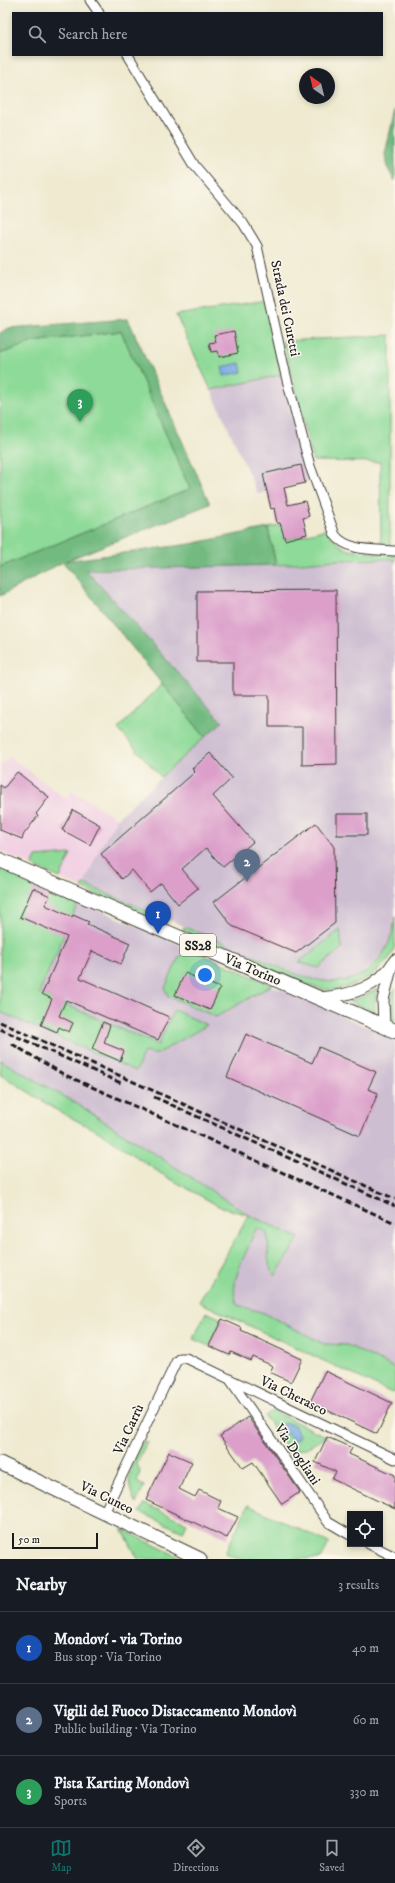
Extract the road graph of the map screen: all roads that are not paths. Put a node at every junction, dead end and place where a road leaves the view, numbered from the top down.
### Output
1 (90, 0) edge
2 (98, 12) edge
3 (129, 56) edge
4 (395, 550) edge
5 (0, 860) edge
6 (394, 962) edge
7 (321, 998) junction
8 (390, 1028) edge
9 (180, 1358) joint
10 (231, 1381) junction
11 (395, 1459) edge
12 (0, 1463) edge
13 (104, 1513) junction
14 (347, 1533) edge
15 (375, 1547) edge
16 (395, 1557) edge
17 (200, 1559) edge

1 - 2 street
3 - 4 street, Strada dei Curetti
5 - 7 main road, Via Torino / SS28
6 - 7 street
6 - 8 street
7 - 8 main road, Via Torino / SS28
9 - 10 street, Via Cherasco
9 - 13 street, Via Carrù
10 - 11 street, Via Cherasco
10 - 14 street, Via Dogliani
12 - 13 main road, Via Cuneo
13 - 17 main road, Via Cuneo
15 - 16 street

